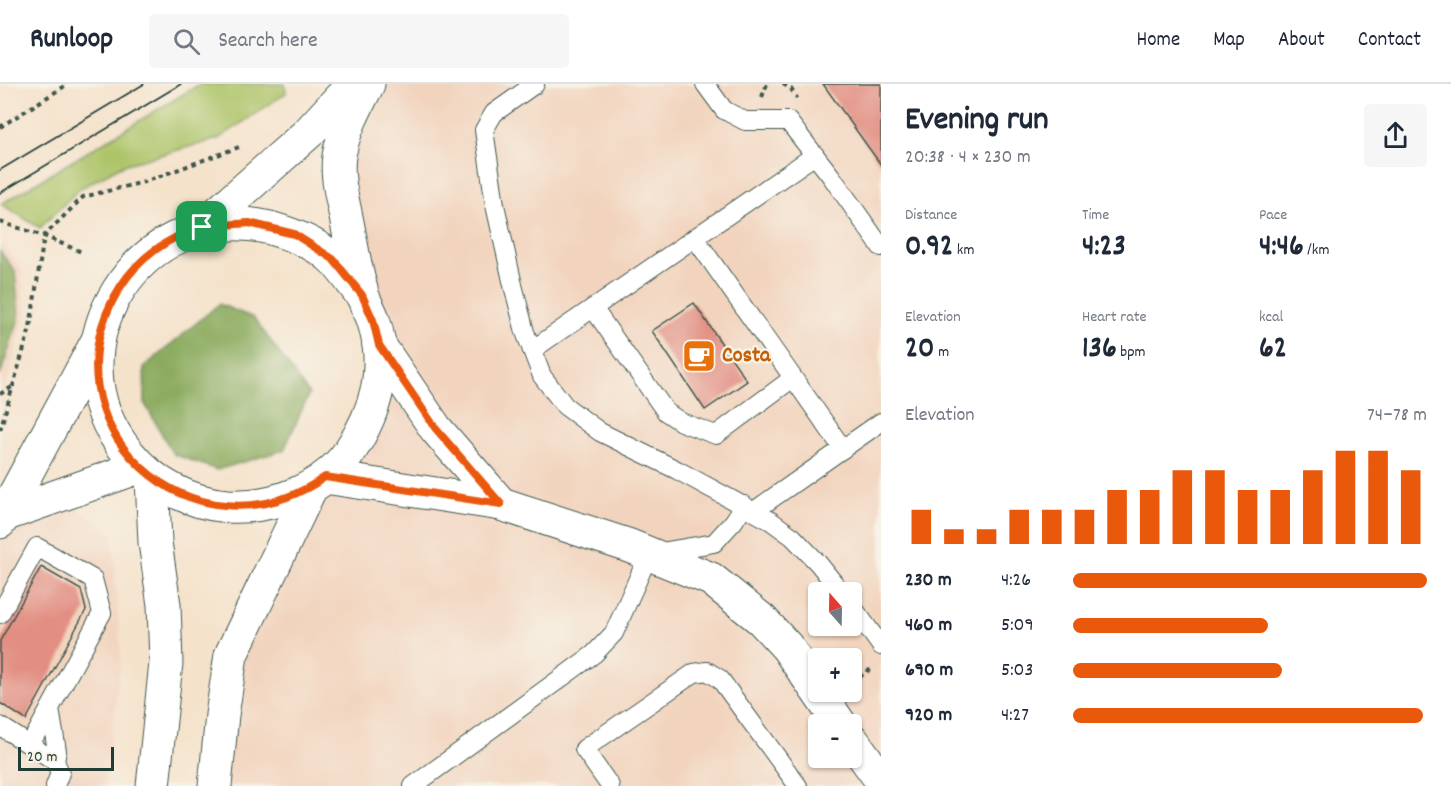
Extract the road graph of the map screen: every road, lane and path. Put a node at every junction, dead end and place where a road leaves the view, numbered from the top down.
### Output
1 (68, 84) edge
2 (353, 84) edge
3 (368, 84) edge
4 (535, 84) edge
5 (705, 84) edge
6 (0, 127) edge
7 (242, 147) dead end
8 (815, 155) junction
9 (0, 222) edge
10 (202, 227) junction
11 (44, 236) junction
12 (695, 238) junction
13 (881, 247) edge
14 (84, 253) dead end
15 (362, 295) junction
16 (593, 308) junction
17 (97, 342) junction
18 (379, 345) junction
19 (532, 350) junction
20 (793, 378) junction
21 (13, 387) junction
22 (0, 394) edge
23 (881, 422) edge
24 (0, 430) edge
25 (843, 449) junction
26 (146, 473) junction
27 (318, 482) junction
28 (501, 504) junction
29 (749, 508) junction
30 (2, 518) edge
31 (649, 554) junction
32 (833, 582) edge
33 (0, 614) edge
34 (862, 620) edge
35 (881, 646) edge
36 (871, 668) dead end
37 (862, 675) edge
38 (50, 709) junction
39 (833, 714) edge
40 (0, 726) edge
41 (30, 745) junction
42 (862, 754) edge
43 (55, 761) junction
44 (881, 780) edge
45 (55, 786) edge
46 (153, 786) edge
47 (215, 786) edge
48 (413, 786) edge
49 (610, 786) edge
50 (798, 786) edge

1 - 6 path
2 - 10 street
3 - 15 street
4 - 19 lane
5 - 8 lane
7 - 11 path
8 - 12 lane
8 - 13 lane
9 - 11 path
10 - 15 street
10 - 17 street
11 - 14 path
11 - 21 path
12 - 16 lane
12 - 20 lane
15 - 18 street
16 - 19 lane
16 - 20 lane
17 - 26 street
17 - 30 street
18 - 27 street
18 - 28 street
19 - 29 lane
20 - 25 lane
21 - 22 path
21 - 24 path
23 - 25 lane
25 - 29 lane
26 - 27 street
26 - 30 street
26 - 46 street
27 - 28 street
27 - 47 street
28 - 31 street
29 - 31 lane
29 - 32 lane
31 - 39 street
31 - 48 lane
33 - 38 lane
34 - 35 lane
36 - 37 path
38 - 41 lane
38 - 43 lane
40 - 41 lane
41 - 43 lane
42 - 44 street
43 - 45 lane
49 - 50 lane

